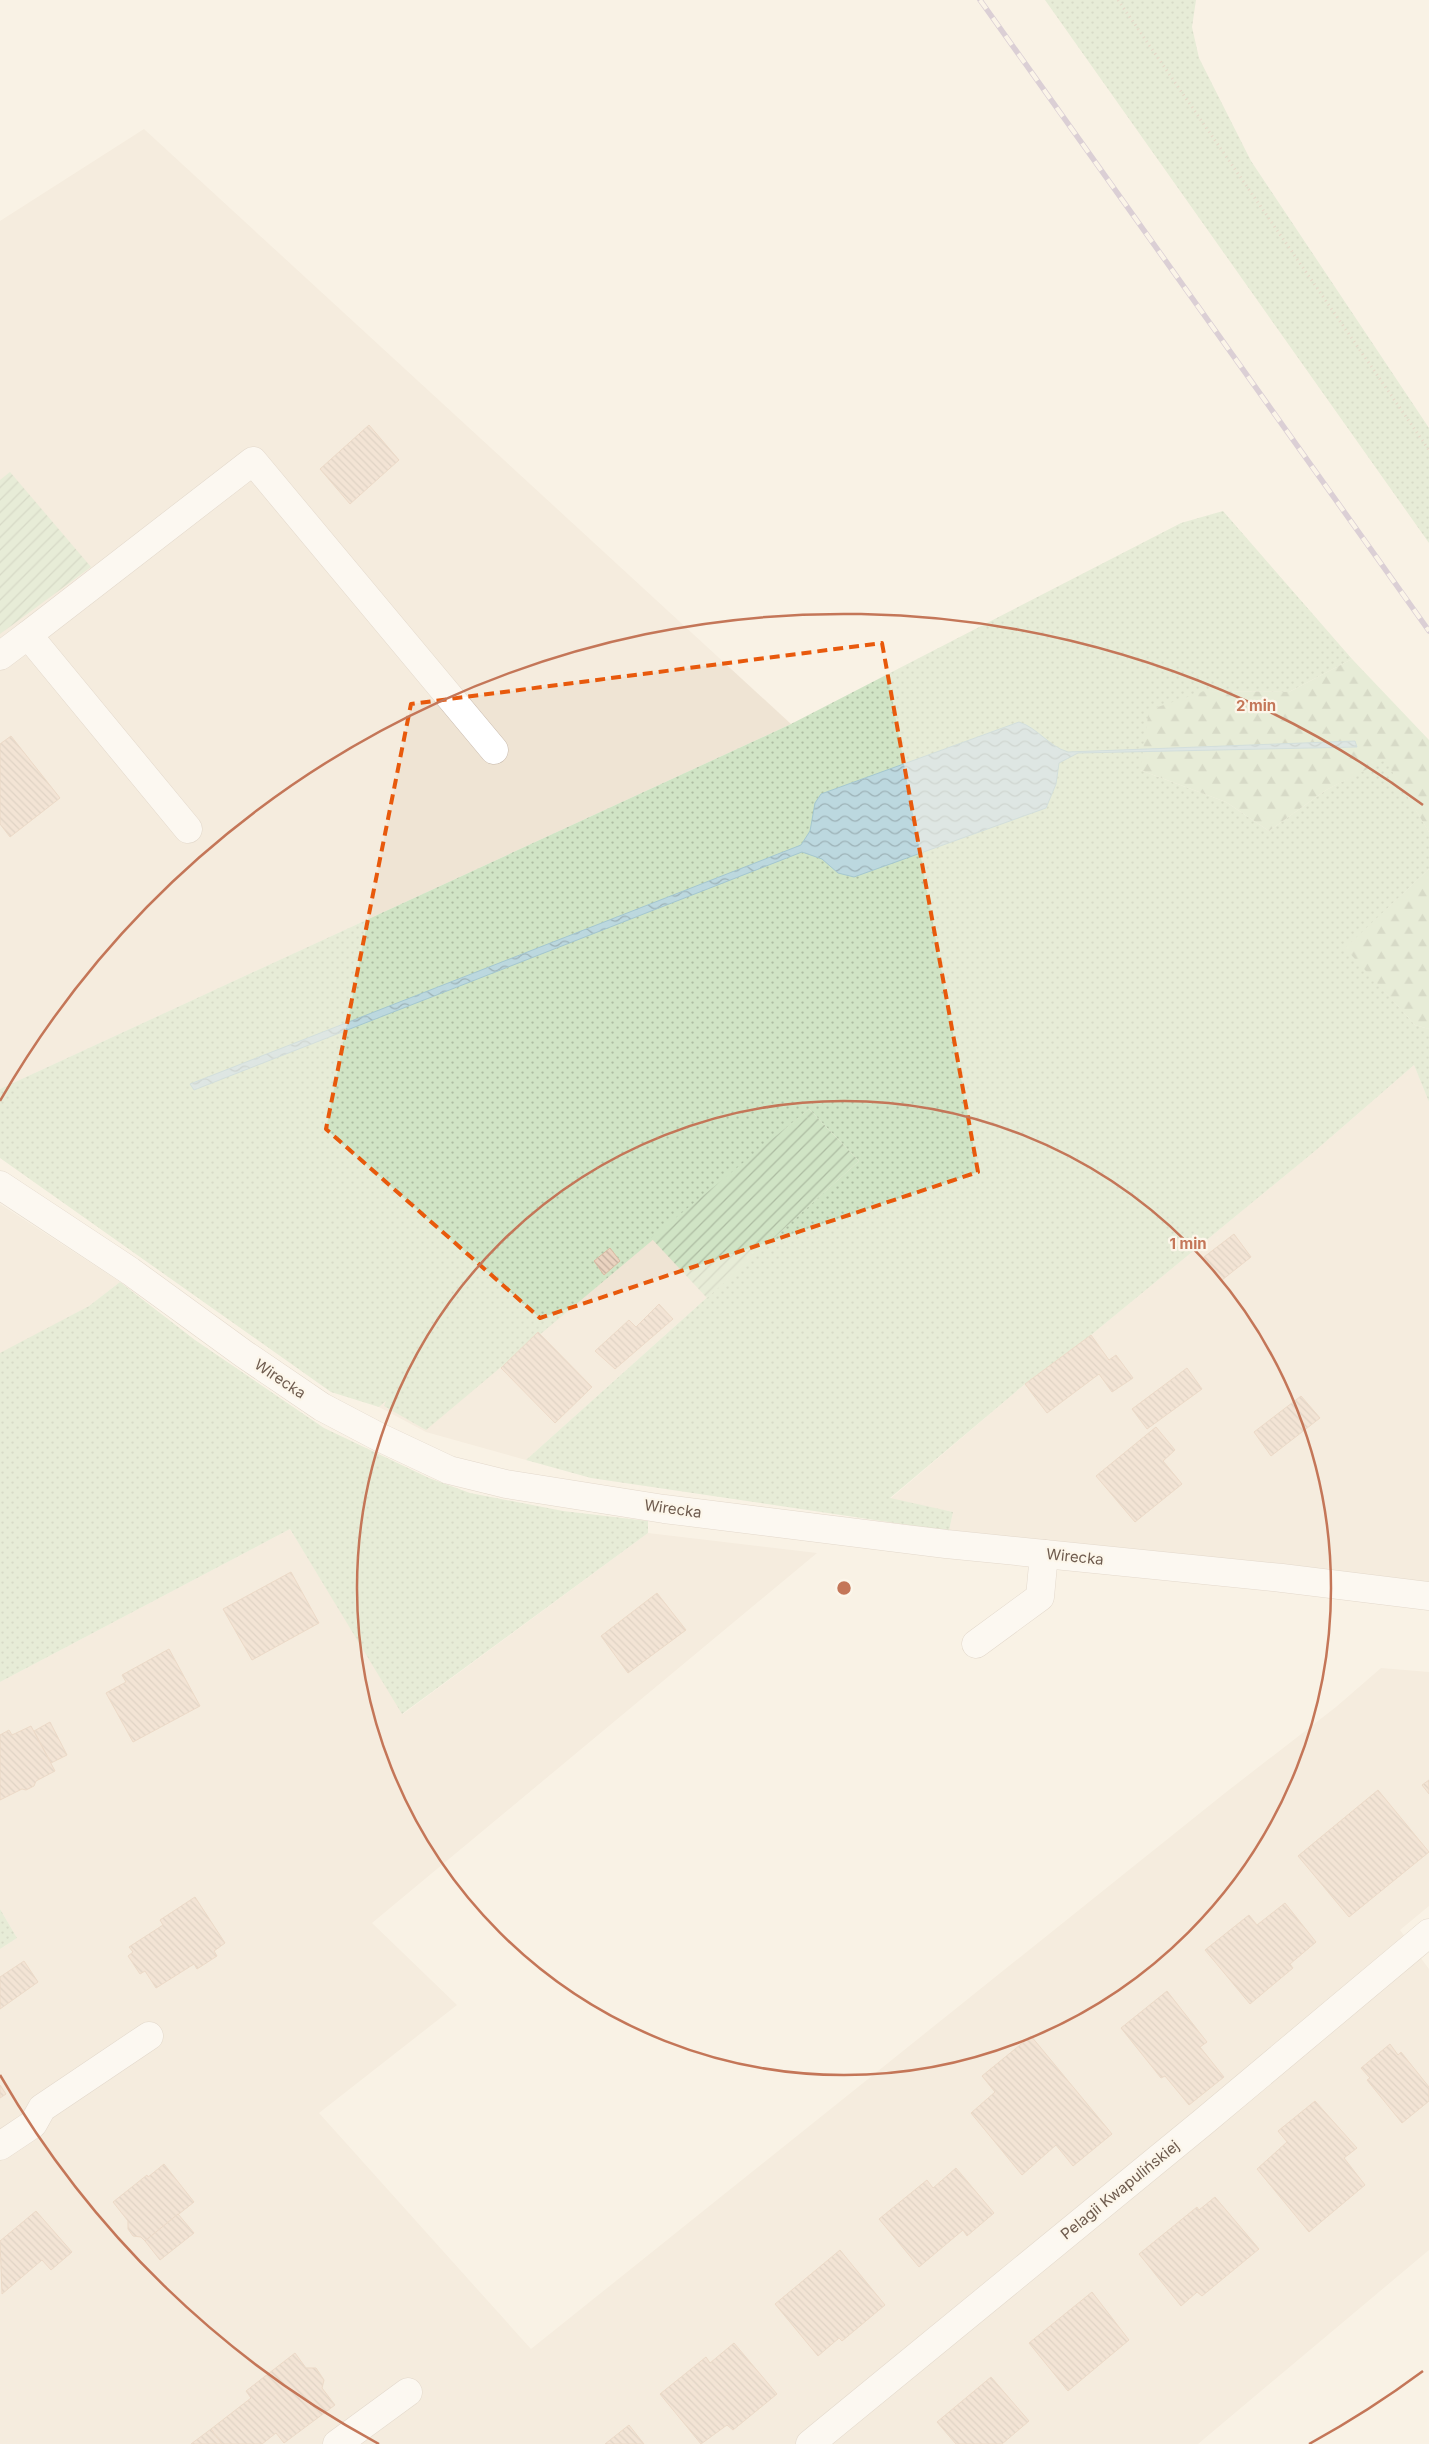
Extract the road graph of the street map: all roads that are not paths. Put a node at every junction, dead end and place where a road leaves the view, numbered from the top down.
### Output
1 (28, 636) junction
2 (0, 656) edge
3 (494, 750) dead end
4 (188, 828) dead end
5 (0, 1185) edge
6 (1044, 1554) junction
7 (1429, 1596) edge
8 (976, 1644) dead end
9 (1429, 1933) edge
10 (149, 2036) dead end
11 (0, 2146) edge
12 (408, 2392) dead end
13 (336, 2444) edge
14 (810, 2444) edge

1 - 2 street
1 - 3 street
1 - 4 street
5 - 6 street, Wirecka
6 - 7 street, Wirecka
6 - 8 street
9 - 14 street, Pelagii Kwapulińskiej
10 - 11 street
12 - 13 street

